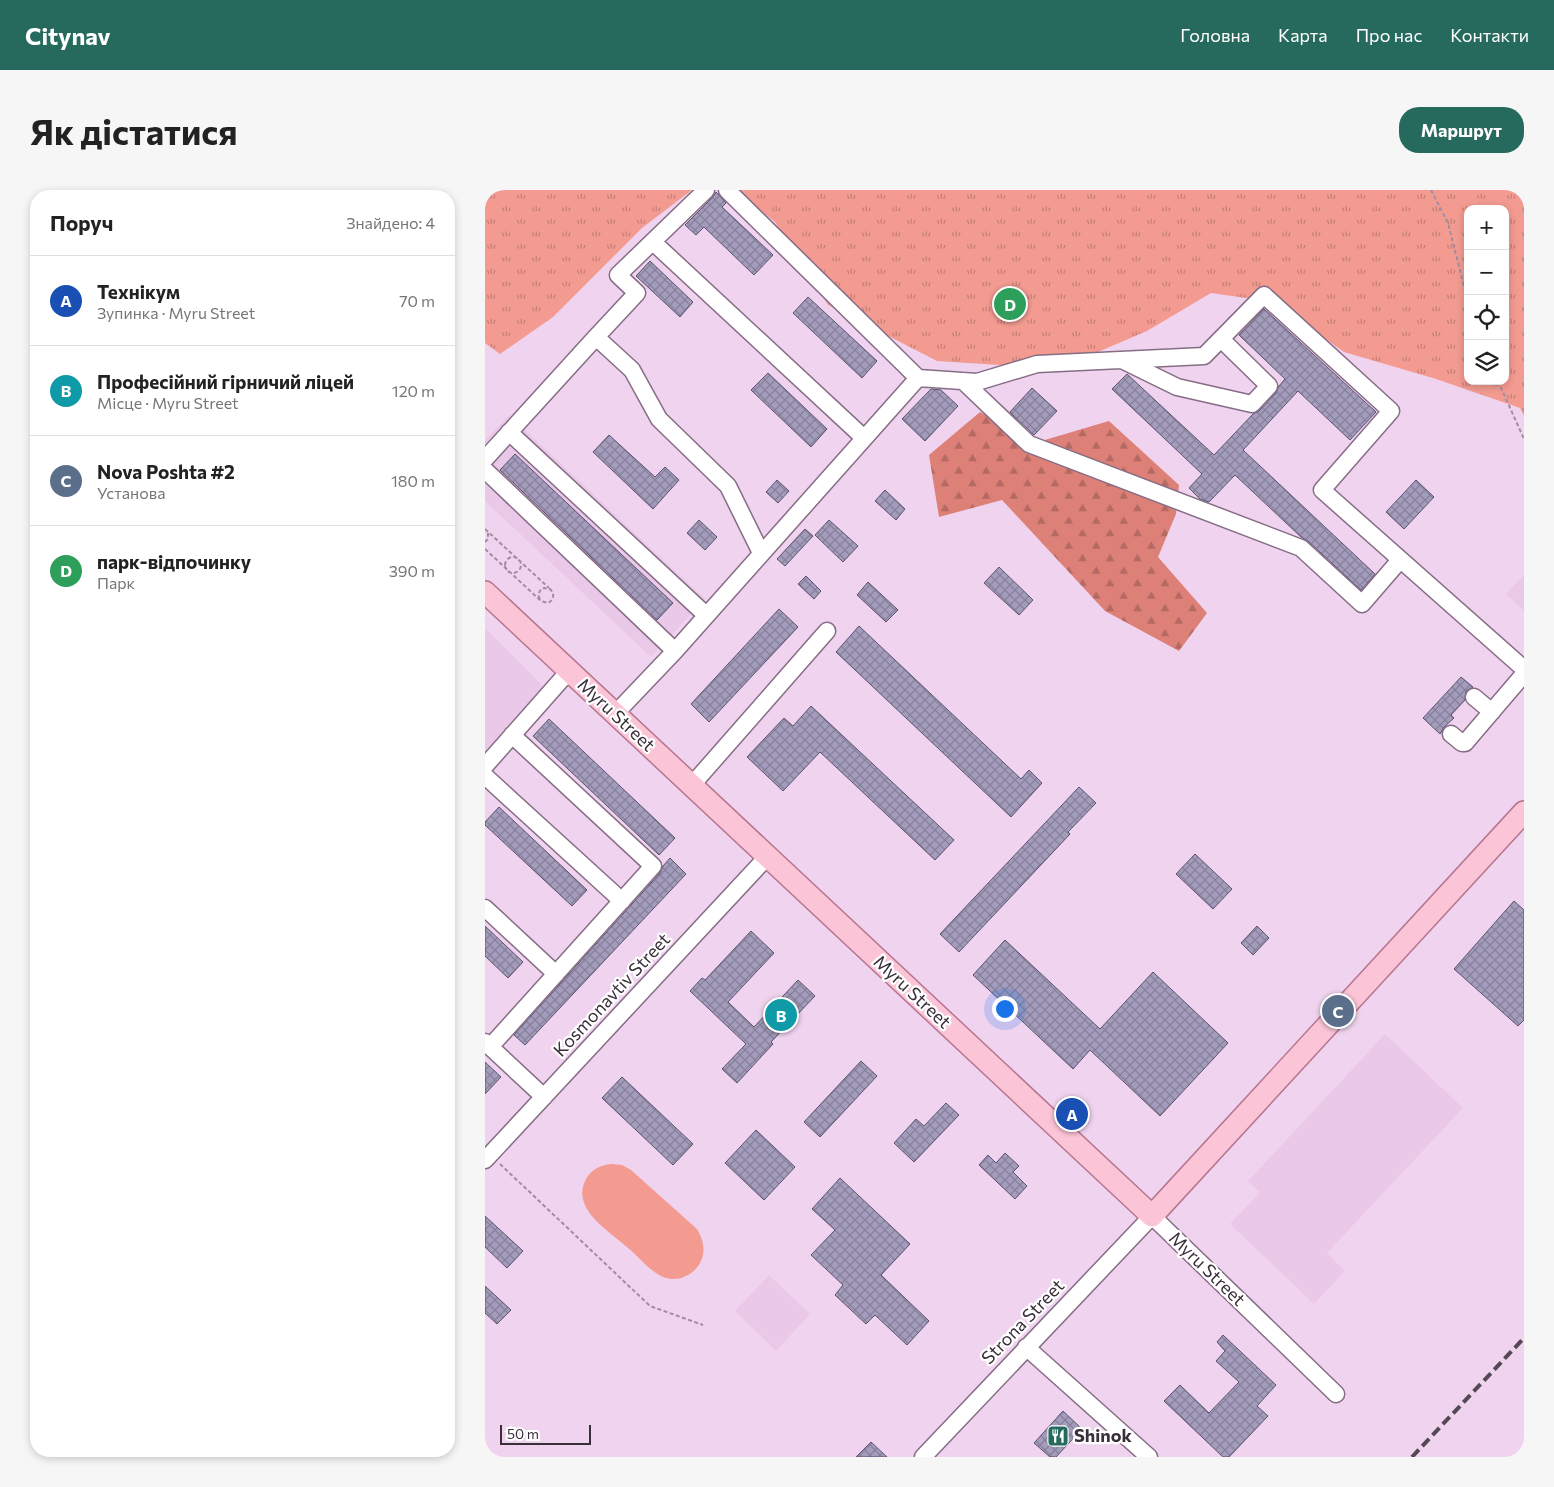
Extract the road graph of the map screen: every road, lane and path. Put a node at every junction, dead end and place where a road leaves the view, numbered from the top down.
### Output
1 (706, 190) edge
2 (727, 190) edge
3 (1431, 190) edge
4 (653, 242) junction
5 (1466, 295) edge
6 (596, 337) junction
7 (1221, 339) junction
8 (1122, 360) junction
9 (918, 378) junction
10 (963, 381) junction
11 (1500, 385) edge
12 (509, 432) junction
13 (864, 438) junction
14 (1524, 439) edge
15 (485, 459) edge
16 (485, 470) edge
17 (485, 529) edge
18 (485, 542) edge
19 (485, 549) edge
20 (761, 553) junction
21 (518, 559) junction
22 (1400, 560) junction
23 (508, 570) junction
24 (551, 589) junction
25 (485, 592) edge
26 (541, 601) junction
27 (706, 616) junction
28 (827, 631) dead end
29 (675, 651) junction
30 (1524, 669) edge
31 (569, 671) junction
32 (1524, 674) edge
33 (1474, 697) dead end
34 (1491, 712) junction
35 (615, 714) junction
36 (1451, 734) dead end
37 (512, 735) junction
38 (485, 766) edge
39 (485, 776) edge
40 (691, 786) junction
41 (1524, 812) edge
42 (767, 858) junction
43 (622, 901) junction
44 (485, 908) edge
45 (555, 974) junction
46 (488, 1044) edge
47 (544, 1097) junction
48 (487, 1157) edge
49 (1152, 1216) junction
50 (703, 1325) dead end
51 (1026, 1347) junction
52 (1336, 1394) dead end
53 (930, 1455) edge
54 (1149, 1457) edge

1 - 4 street
2 - 9 street
3 - 5 path
4 - 6 street
4 - 13 street
6 - 12 street
6 - 20 street
7 - 8 street
7 - 8 street
7 - 22 street
8 - 10 street
9 - 10 street
9 - 13 street
10 - 22 street
11 - 14 path
12 - 15 street
12 - 27 street
13 - 20 street
16 - 29 street
17 - 18 path
17 - 21 path
19 - 23 path
20 - 27 street
21 - 23 path
21 - 23 path
21 - 24 path
22 - 30 street
23 - 26 path
24 - 26 path
24 - 26 path
25 - 31 main road, Myru Street
27 - 29 street
28 - 40 street
29 - 35 street
31 - 35 main road, Myru Street
31 - 37 street
32 - 34 street
33 - 34 street
34 - 36 street
35 - 40 main road, Myru Street
37 - 38 street
37 - 43 street
39 - 43 street
40 - 42 main road, Myru Street
41 - 49 main road
42 - 47 street, Kosmonavtiv Street
42 - 49 main road, Myru Street
43 - 45 street
44 - 45 street
45 - 46 street
46 - 47 street
47 - 48 street, Kosmonavtiv Street
48 - 50 path
49 - 51 street, Strona Street
49 - 52 street, Myru Street
51 - 53 street, Strona Street
51 - 54 street

